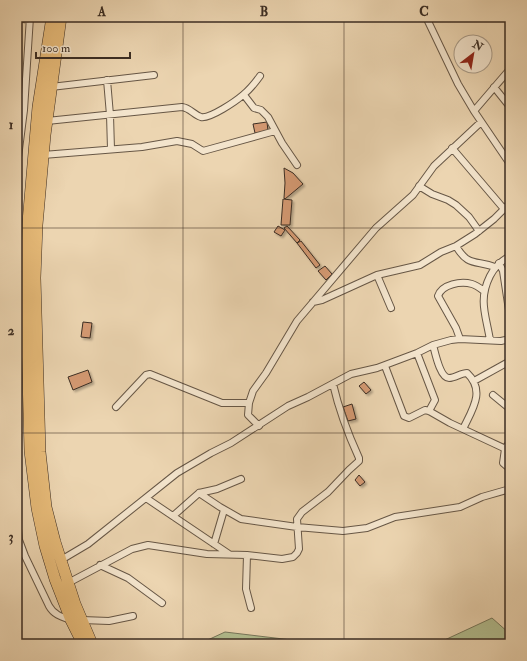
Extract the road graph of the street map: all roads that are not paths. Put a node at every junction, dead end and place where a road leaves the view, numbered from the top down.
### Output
1 (52, 17) edge
2 (61, 17) edge
3 (426, 17) edge
4 (17, 18) edge
5 (30, 18) edge
6 (509, 72) edge
7 (154, 75) dead end
8 (260, 76) dead end
9 (107, 80) junction
10 (51, 87) junction
11 (494, 88) junction
12 (244, 95) junction
13 (510, 106) edge
14 (17, 109) edge
15 (24, 110) junction
16 (474, 110) junction
17 (110, 115) junction
18 (47, 121) junction
19 (481, 122) junction
20 (274, 131) junction
21 (452, 148) junction
22 (111, 149) junction
23 (43, 155) junction
24 (510, 164) edge
25 (17, 165) edge
26 (297, 165) dead end
27 (420, 186) junction
28 (510, 203) edge
29 (504, 209) junction
30 (479, 231) junction
31 (456, 246) junction
32 (510, 256) edge
33 (497, 265) junction
34 (377, 275) junction
35 (484, 290) junction
36 (313, 302) junction
37 (391, 308) dead end
38 (510, 317) edge
39 (460, 339) junction
40 (510, 339) edge
41 (490, 340) junction
42 (433, 345) junction
43 (417, 353) junction
44 (509, 363) edge
45 (385, 366) junction
46 (474, 381) junction
47 (333, 384) junction
48 (493, 395) dead end
49 (249, 403) junction
50 (116, 407) dead end
51 (510, 409) edge
52 (429, 411) junction
53 (259, 426) junction
54 (463, 429) junction
55 (510, 441) edge
56 (508, 450) edge
57 (510, 469) edge
58 (241, 479) dead end
59 (510, 490) edge
60 (199, 493) junction
61 (146, 498) junction
62 (224, 510) junction
63 (173, 516) junction
64 (17, 518) edge
65 (297, 527) junction
66 (19, 540) junction
67 (214, 544) junction
68 (247, 555) junction
69 (231, 556) junction
70 (61, 560) junction
71 (17, 561) edge
72 (100, 565) junction
73 (68, 583) junction
74 (162, 603) dead end
75 (251, 608) dead end
76 (133, 616) dead end
77 (77, 620) junction
78 (83, 644) edge
79 (92, 644) edge

1 - 77 highway
2 - 10 highway
3 - 16 street
4 - 5 street
5 - 15 street
6 - 11 street
7 - 9 street
8 - 12 street
9 - 10 street
9 - 17 street
10 - 18 highway
11 - 13 street
11 - 16 street
12 - 17 street
12 - 20 street
14 - 15 street
15 - 25 street
16 - 19 street
17 - 18 street
17 - 22 street
18 - 23 highway
19 - 21 street
19 - 24 street
20 - 22 street
20 - 26 street
21 - 27 street
21 - 29 street
22 - 23 street
23 - 70 highway
27 - 30 street
27 - 36 street
28 - 29 street
29 - 30 street
30 - 31 street
31 - 33 street
31 - 34 street
32 - 33 street
33 - 35 street
33 - 38 street
34 - 36 street
34 - 37 street
35 - 39 street
35 - 41 street
36 - 49 street
39 - 41 street
39 - 42 street
40 - 41 street
42 - 43 street
42 - 46 street
43 - 45 street
43 - 52 street
44 - 46 street
45 - 47 street
45 - 52 street
46 - 54 street
47 - 53 street
47 - 65 street
48 - 51 street
49 - 50 street
49 - 53 street
52 - 54 street
53 - 61 street
54 - 56 street
55 - 56 street
56 - 57 street
58 - 60 street
59 - 65 street
60 - 62 street
60 - 63 street
61 - 63 street
61 - 70 street
62 - 65 street
62 - 67 street
63 - 67 street
64 - 66 street
65 - 68 street
66 - 71 street
66 - 77 street
67 - 69 street
68 - 69 street
68 - 75 street
69 - 72 street
70 - 73 highway
72 - 73 street
72 - 74 street
73 - 77 highway
76 - 77 street
77 - 78 highway
77 - 79 highway

